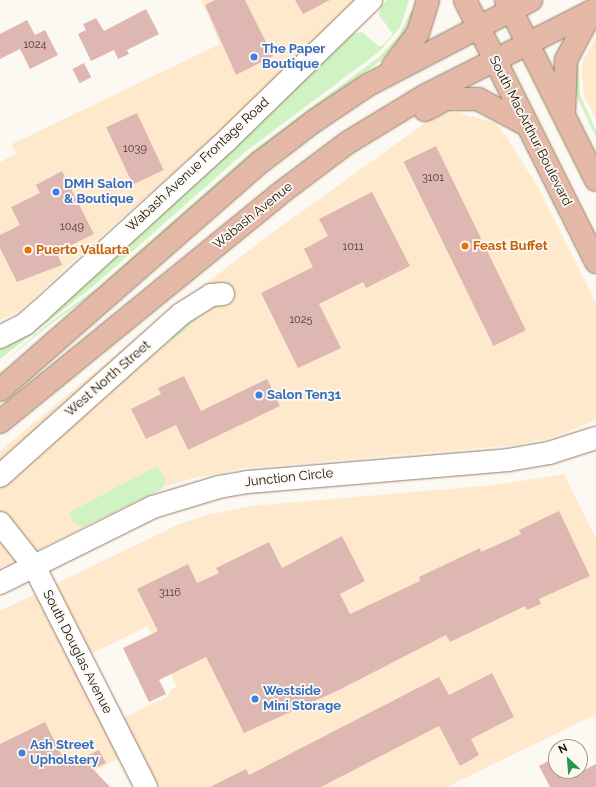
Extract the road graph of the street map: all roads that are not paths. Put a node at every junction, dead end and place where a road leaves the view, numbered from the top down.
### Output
1 (371, 0) edge
2 (428, 0) edge
3 (465, 0) edge
4 (531, 0) edge
5 (509, 5) edge
6 (594, 10) edge
7 (478, 27) junction
8 (528, 44) junction
9 (495, 60) junction
10 (368, 85) junction
11 (564, 116) junction
12 (527, 125) junction
13 (596, 180) edge
14 (278, 195) junction
15 (596, 262) edge
16 (223, 294) dead end
17 (0, 337) edge
18 (0, 390) edge
19 (0, 422) edge
20 (596, 438) edge
21 (0, 476) edge
22 (0, 523) edge
23 (34, 566) junction
24 (0, 583) edge
25 (146, 787) edge

1 - 17 street, Wabash Avenue Frontage Road
2 - 10 main road
3 - 7 main road, South MacArthur Boulevard
4 - 5 main road
5 - 7 main road
5 - 8 main road
6 - 8 main road, Wabash Avenue
6 - 11 main road
7 - 9 main road, South MacArthur Boulevard
7 - 10 main road
8 - 9 main road, Wabash Avenue
8 - 11 main road
9 - 12 main road, South MacArthur Boulevard
9 - 14 main road, Wabash Avenue
10 - 18 main road
11 - 13 main road
12 - 14 main road
12 - 15 main road, South MacArthur Boulevard
14 - 19 main road, Wabash Avenue
16 - 21 street, West North Street
20 - 23 street, Junction Circle
22 - 23 street, South Douglas Avenue
23 - 24 street, Junction Circle
23 - 25 street, South Douglas Avenue

